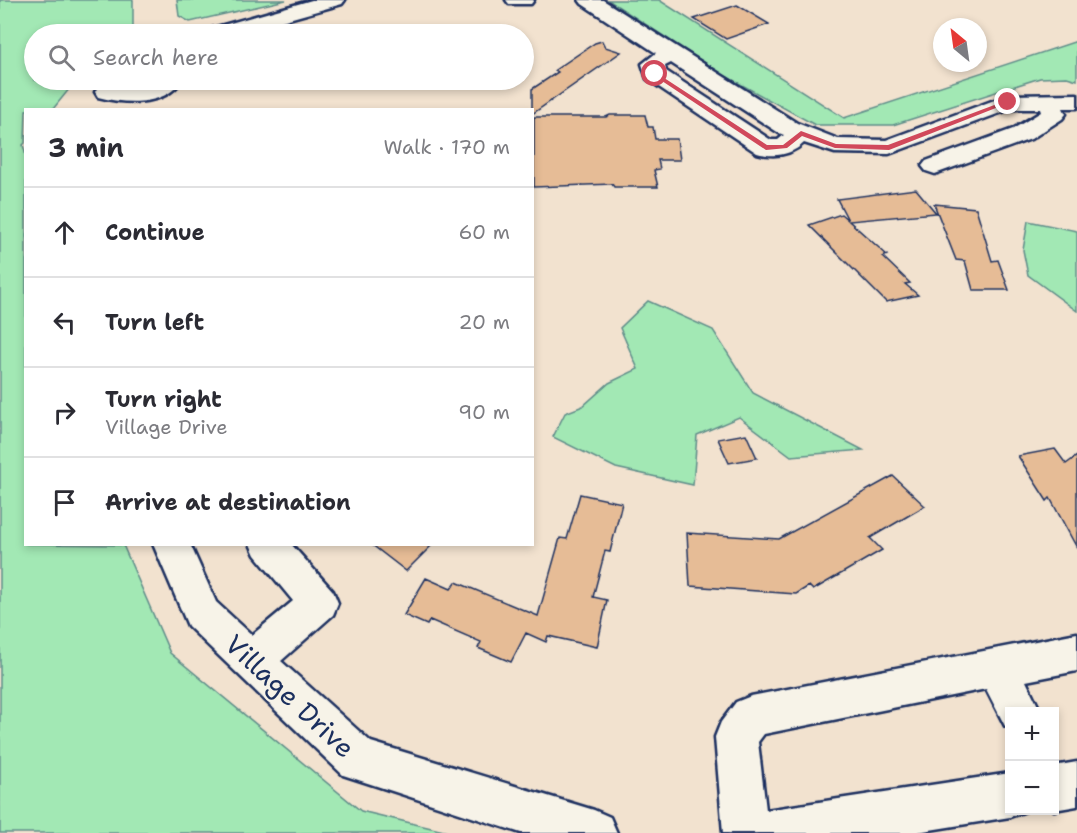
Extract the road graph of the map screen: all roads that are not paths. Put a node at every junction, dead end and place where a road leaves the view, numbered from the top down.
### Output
1 (335, 0) edge
2 (516, 0) edge
3 (524, 0) edge
4 (589, 0) edge
5 (263, 24) edge
6 (156, 90) edge
7 (106, 94) edge
8 (1048, 101) junction
9 (1077, 101) edge
10 (935, 166) dead end
11 (172, 546) edge
12 (269, 546) edge
13 (1077, 652) edge
14 (252, 660) junction
15 (997, 668) junction
16 (1018, 707) edge
17 (1005, 796) edge
18 (594, 833) edge
19 (746, 833) edge
20 (766, 833) edge

1 - 5 street
2 - 3 street
4 - 8 street
6 - 7 street
8 - 9 street
8 - 10 street
11 - 14 street, Village Drive
12 - 14 street
13 - 15 street
14 - 18 street, Village Drive
15 - 16 street
15 - 19 street
17 - 20 street

